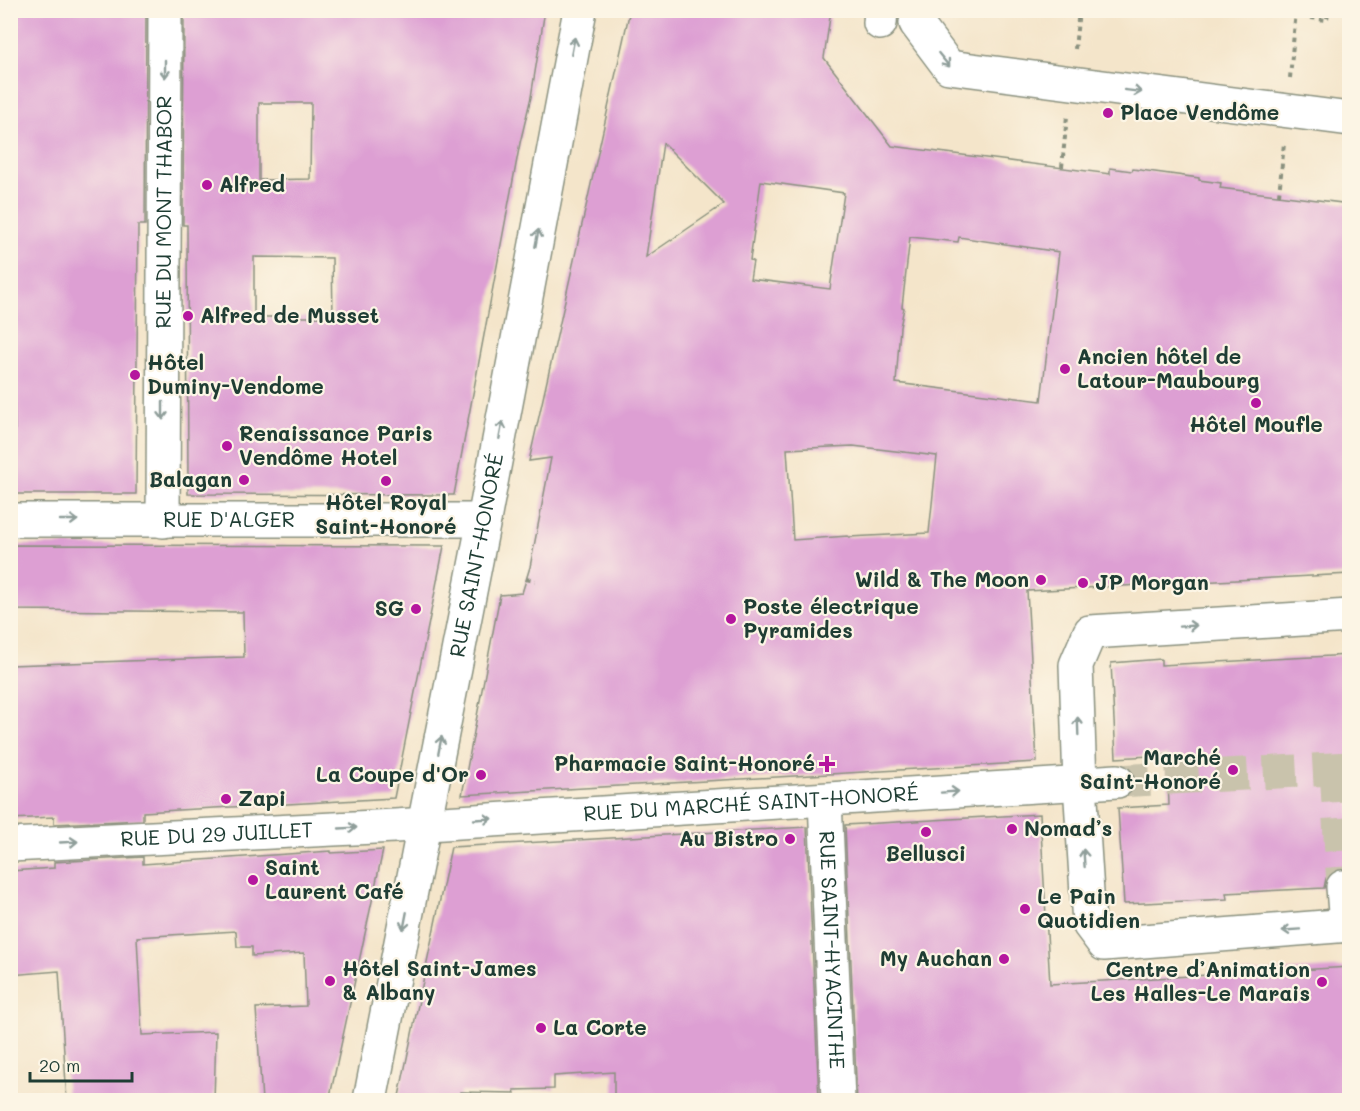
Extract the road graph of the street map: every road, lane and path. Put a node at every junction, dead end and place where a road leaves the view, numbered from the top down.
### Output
1 (165, 10) edge
2 (580, 10) edge
3 (918, 10) edge
4 (1311, 10) edge
5 (1328, 10) edge
6 (1350, 119) edge
7 (10, 520) edge
8 (484, 520) junction
9 (163, 521) junction
10 (526, 579) dead end
11 (535, 581) dead end
12 (1350, 616) edge
13 (1117, 782) tunnel mouth
14 (1080, 784) junction
15 (825, 800) junction
16 (424, 823) junction
17 (10, 845) edge
18 (1343, 887) tunnel mouth
19 (1348, 926) edge
20 (370, 1101) edge
21 (838, 1101) edge

1 -> 9 street, RUE DU MONT THABOR
8 -> 2 street, RUE SAINT-HONORÉ
3 -> 6 street
4 - 5 path
7 -> 9 street, RUE D'ALGER
8 - 9 street, RUE D'ALGER
16 -> 8 street, RUE SAINT-HONORÉ
10 - 11 path
14 -> 12 street
13 - 14 street, RUE DU MARCHÉ SAINT-HONORÉ
15 -> 14 street, RUE DU MARCHÉ SAINT-HONORÉ
19 -> 14 street
16 -> 15 street, RUE DU MARCHÉ SAINT-HONORÉ
15 - 21 street, RUE SAINT-HYACINTHE
17 -> 16 street, RUE DU 29 JUILLET
16 -> 20 street, RUE SAINT-HONORÉ
18 - 19 street

